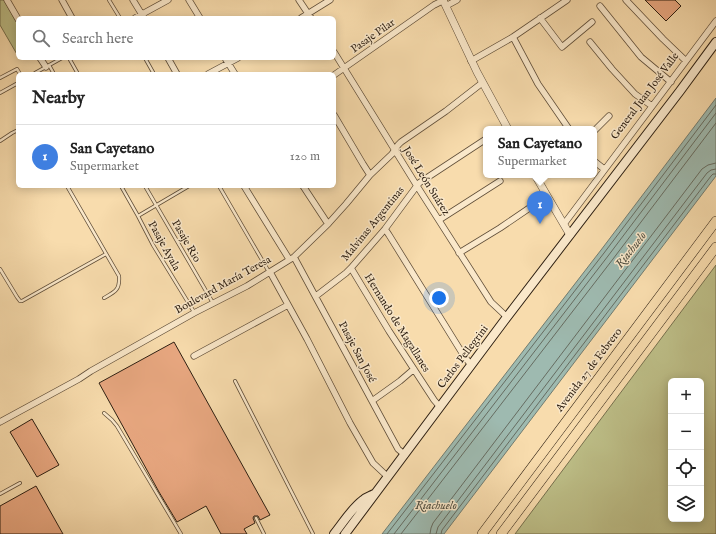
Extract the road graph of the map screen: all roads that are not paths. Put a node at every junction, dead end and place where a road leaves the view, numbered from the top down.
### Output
1 (7, 0) edge
2 (62, 0) edge
3 (110, 0) edge
4 (133, 0) edge
5 (168, 0) edge
6 (189, 0) edge
7 (299, 0) edge
8 (330, 0) edge
9 (457, 0) edge
10 (567, 0) edge
11 (626, 0) edge
12 (444, 2) edge
13 (600, 6) dead end
14 (16, 16) edge
15 (71, 16) edge
16 (119, 16) edge
17 (143, 16) edge
18 (199, 16) edge
19 (309, 16) edge
20 (540, 18) junction
21 (716, 21) edge
22 (592, 22) dead end
23 (513, 37) junction
24 (590, 42) dead end
25 (716, 42) edge
26 (336, 55) edge
27 (42, 60) edge
28 (58, 60) edge
29 (70, 60) edge
30 (146, 60) edge
31 (169, 60) edge
32 (227, 61) edge
33 (471, 61) junction
34 (686, 61) junction
35 (48, 66) junction
36 (344, 68) junction
37 (19, 72) edge
38 (37, 72) edge
39 (52, 72) edge
40 (77, 72) edge
41 (153, 72) edge
42 (176, 72) edge
43 (211, 72) edge
44 (234, 72) edge
45 (336, 74) edge
46 (0, 78) edge
47 (670, 82) junction
48 (482, 83) junction
49 (16, 84) edge
50 (0, 93) edge
51 (652, 106) junction
52 (609, 116) dead end
53 (336, 119) edge
54 (505, 126) edge
55 (567, 126) edge
56 (597, 128) edge
57 (16, 131) edge
58 (0, 141) edge
59 (483, 141) edge
60 (395, 151) junction
61 (597, 163) edge
62 (604, 169) junction
63 (370, 175) junction
64 (537, 178) edge
65 (500, 181) dead end
66 (417, 186) junction
67 (68, 188) edge
68 (121, 188) edge
69 (146, 188) edge
70 (186, 188) edge
71 (220, 188) edge
72 (245, 188) edge
73 (305, 188) edge
74 (548, 196) junction
75 (157, 205) junction
76 (138, 216) junction
77 (439, 220) junction
78 (716, 221) edge
79 (328, 224) junction
80 (564, 224) junction
81 (385, 229) junction
82 (570, 235) junction
83 (716, 247) edge
84 (459, 253) junction
85 (106, 254) junction
86 (291, 258) junction
87 (351, 268) junction
88 (0, 269) edge
89 (270, 272) junction
90 (316, 296) junction
91 (104, 298) dead end
92 (213, 303) junction
93 (288, 305) junction
94 (194, 313) junction
95 (507, 317) junction
96 (194, 356) dead end
97 (471, 365) junction
98 (414, 369) junction
99 (235, 381) dead end
100 (372, 401) junction
101 (440, 407) junction
102 (104, 413) dead end
103 (0, 422) edge
104 (405, 455) junction
105 (388, 477) junction
106 (20, 483) dead end
107 (0, 494) edge
108 (375, 494) junction
109 (256, 518) dead end
110 (182, 534) edge
111 (264, 534) edge
112 (313, 534) edge
113 (334, 534) edge
114 (345, 534) edge
115 (482, 534) edge
116 (501, 534) edge

1 - 14 street
2 - 15 street
3 - 16 lane
4 - 17 street
5 - 17 street
6 - 18 street
7 - 19 street
8 - 19 street
9 - 12 street, Pasaje Pilar
10 - 20 street
11 - 34 street
12 - 33 street
12 - 36 street, Pasaje Pilar
13 - 47 street
20 - 22 street
20 - 23 street
21 - 34 street, General Juan José Valle
23 - 33 street
23 - 55 street
24 - 51 street
25 - 82 main road
26 - 36 street, José León Suárez
27 - 35 street
28 - 35 lane
29 - 40 lane
30 - 41 lane
31 - 42 street
32 - 43 street
32 - 44 street
33 - 48 street
34 - 47 street, General Juan José Valle
35 - 38 lane
35 - 39 lane
36 - 45 street, Pasaje Pilar
36 - 60 street, José León Suárez
37 - 46 lane
47 - 51 street, General Juan José Valle
48 - 54 street
48 - 60 street, Boulevard María Teresa
49 - 50 lane
51 - 62 street, General Juan José Valle
52 - 56 street
53 - 63 street
57 - 58 lane
59 - 66 street, Malvinas Argentinas
60 - 63 street, Boulevard María Teresa
60 - 66 street, José León Suárez
61 - 62 street
62 - 80 street, General Juan José Valle
63 - 79 street, Boulevard María Teresa
64 - 74 street
65 - 77 street
66 - 77 street, José León Suárez
66 - 81 street, Malvinas Argentinas
67 - 85 lane
68 - 76 lane, Pasaje Ayala
69 - 75 lane, Pasaje Rio
70 - 75 lane
71 - 89 lane
72 - 86 street, Pasaje San José
73 - 79 street
74 - 80 street
74 - 84 street
75 - 76 lane
75 - 92 lane, Pasaje Rio
76 - 94 lane, Pasaje Ayala
77 - 84 street, José León Suárez
78 - 115 main road, Avenida 27 de Febrero
79 - 86 street, Boulevard María Teresa
80 - 82 street
81 - 87 street, Malvinas Argentinas
81 - 97 street
82 - 95 main road, Carlos Pellegrini
83 - 116 main road
84 - 95 street, José León Suárez
85 - 88 lane
85 - 91 lane
86 - 89 street, Boulevard María Teresa
86 - 90 street, Pasaje San José
87 - 90 street, Malvinas Argentinas
87 - 98 street, Hernando de Magallanes
89 - 92 street, Boulevard María Teresa
89 - 93 street
90 - 100 street, Pasaje San José
92 - 94 street, Boulevard María Teresa
93 - 96 street
93 - 105 street
94 - 103 street, Boulevard María Teresa
95 - 97 main road, Carlos Pellegrini
97 - 101 main road, Carlos Pellegrini
98 - 100 street
98 - 101 street, Hernando de Magallanes
99 - 112 lane
100 - 104 street, Pasaje San José
101 - 104 main road, Carlos Pellegrini
102 - 110 lane
104 - 105 main road, Carlos Pellegrini
105 - 108 main road, Carlos Pellegrini
106 - 107 lane
108 - 113 main road, Carlos Pellegrini
108 - 114 main road, Carlos Pellegrini
109 - 111 lane

